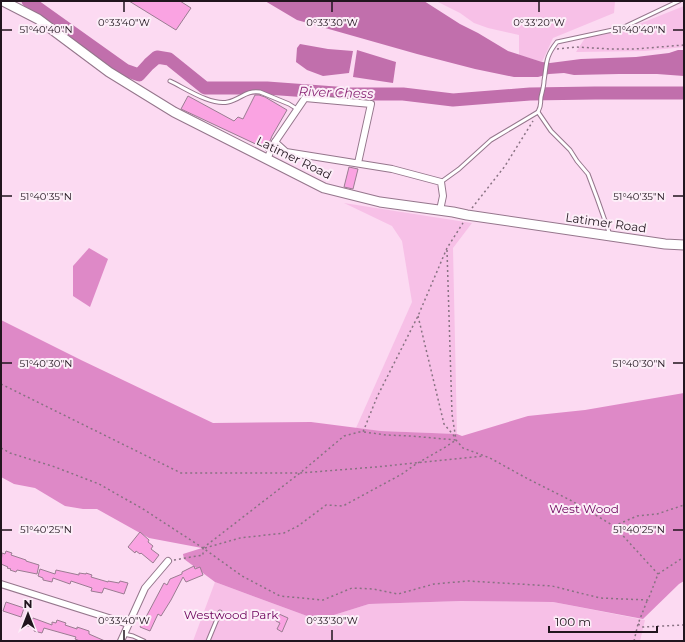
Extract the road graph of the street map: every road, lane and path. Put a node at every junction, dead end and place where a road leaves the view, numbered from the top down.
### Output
1 (679, 1) edge
2 (2, 2) edge
3 (684, 45) edge
4 (551, 49) junction
5 (170, 80) dead end
6 (297, 109) junction
7 (538, 112) junction
8 (275, 142) junction
9 (267, 159) junction
10 (358, 163) junction
11 (441, 182) junction
12 (440, 210) junction
13 (470, 211) dead end
14 (465, 220) dead end
15 (610, 236) junction
16 (684, 245) edge
17 (447, 248) junction
18 (418, 316) junction
19 (1, 384) edge
20 (363, 432) junction
21 (455, 439) junction
22 (1, 448) edge
23 (484, 456) junction
24 (416, 464) junction
25 (300, 473) junction
26 (684, 505) edge
27 (614, 526) junction
28 (203, 548) junction
29 (684, 557) edge
30 (168, 561) joint
31 (658, 574) junction
32 (1, 584) edge
33 (648, 600) junction
34 (220, 612) dead end
35 (128, 624) junction
36 (638, 624) junction
37 (684, 625) edge
38 (124, 634) junction
39 (121, 641) edge
40 (144, 641) edge
41 (208, 641) edge
42 (634, 641) edge

1 - 4 lane
2 - 9 street, Latimer Road
3 - 4 path
4 - 7 lane
5 - 6 lane
6 - 8 street
6 - 10 street
7 - 11 lane
7 - 13 path
7 - 15 lane
8 - 9 street
8 - 10 street
9 - 12 street, Latimer Road
10 - 11 street
11 - 12 street
12 - 15 street, Latimer Road
14 - 17 path
15 - 16 street, Latimer Road
17 - 18 path
17 - 21 path
18 - 20 path
18 - 21 path
19 - 25 path
20 - 21 path
20 - 25 path
21 - 23 path
21 - 24 path
22 - 28 path
23 - 24 path
23 - 27 path
24 - 25 path
24 - 28 path
25 - 28 path
26 - 27 path
27 - 31 path
28 - 30 path
28 - 33 path
29 - 31 path
30 - 35 street
31 - 33 path
32 - 35 street
33 - 36 path
34 - 41 lane
35 - 38 street
36 - 37 path
36 - 42 path
38 - 39 street
38 - 40 lane

